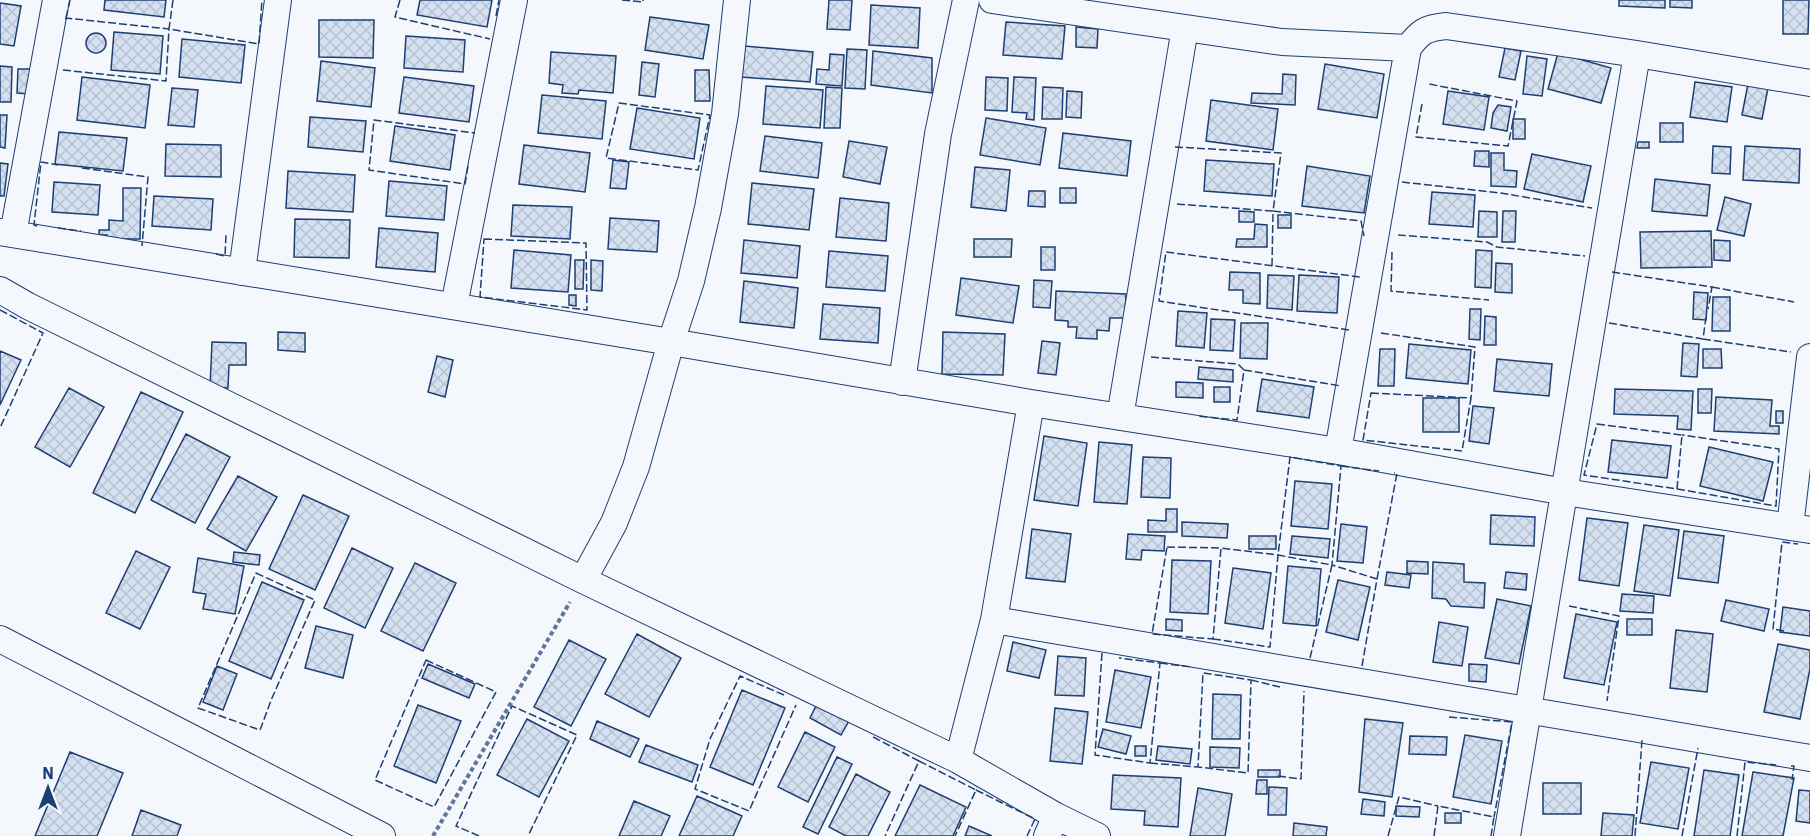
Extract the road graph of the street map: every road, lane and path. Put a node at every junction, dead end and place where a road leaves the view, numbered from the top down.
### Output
1 (56, 0) edge
2 (279, 0) edge
3 (514, 0) edge
4 (736, 0) edge
5 (966, 0) edge
6 (992, 0) edge
7 (1185, 28) junction
8 (1408, 48) junction
9 (1637, 54) junction
10 (1810, 83) edge
11 (6, 233) edge
12 (242, 272) junction
13 (0, 290) edge
14 (454, 306) junction
15 (671, 342) junction
16 (1810, 357) edge
17 (902, 382) junction
18 (1031, 403) junction
19 (1120, 417) junction
20 (1338, 450) junction
21 (1565, 492) junction
22 (1800, 528) edge
23 (583, 580) junction
24 (994, 620) junction
25 (0, 639) edge
26 (1528, 711) junction
27 (1810, 758) edge
28 (958, 760) junction
29 (1051, 826) edge
30 (382, 836) edge
31 (434, 836) edge
32 (1097, 836) edge
33 (1507, 836) edge

1 - 11 street
2 - 12 street
3 - 14 street
4 - 15 street
5 - 17 street
6 - 7 street
7 - 8 street
7 - 19 street
8 - 9 street
8 - 20 street
9 - 10 street
9 - 21 street
11 - 12 street
12 - 14 street
13 - 23 street
14 - 15 street
15 - 17 street
15 - 23 street
16 - 22 street
17 - 18 street
18 - 19 street
18 - 24 street
19 - 20 street
20 - 21 street
21 - 22 street
21 - 26 street
23 - 28 street
23 - 31 path
24 - 26 street
24 - 28 street
25 - 30 street
26 - 27 street
26 - 33 street
28 - 29 street
29 - 32 street

